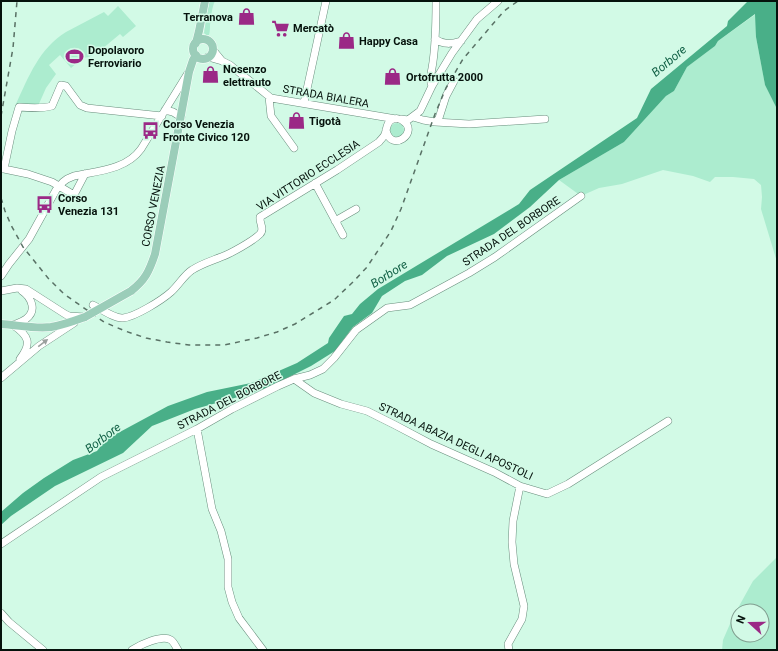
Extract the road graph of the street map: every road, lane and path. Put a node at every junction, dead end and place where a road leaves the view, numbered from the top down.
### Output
1 (205, 1) edge
2 (326, 1) edge
3 (436, 1) edge
4 (498, 1) edge
5 (200, 31) junction
6 (204, 39) junction
7 (435, 39) junction
8 (461, 41) junction
9 (196, 43) junction
10 (211, 53) junction
11 (196, 55) junction
12 (189, 72) junction
13 (454, 81) dead end
14 (432, 86) junction
15 (269, 97) junction
16 (304, 103) junction
17 (164, 113) junction
18 (181, 117) junction
19 (381, 117) junction
20 (413, 117) junction
21 (398, 119) junction
22 (545, 119) dead end
23 (436, 122) junction
24 (386, 128) junction
25 (408, 131) junction
26 (394, 140) junction
27 (379, 142) junction
28 (294, 148) dead end
29 (85, 174) junction
30 (315, 184) junction
31 (59, 186) junction
32 (581, 196) dead end
33 (356, 209) dead end
34 (335, 221) junction
35 (343, 235) dead end
36 (1, 276) edge
37 (17, 288) junction
38 (1, 291) edge
39 (93, 305) dead end
40 (84, 317) junction
41 (1, 324) edge
42 (13, 325) junction
43 (13, 367) junction
44 (1, 378) edge
45 (294, 379) junction
46 (668, 421) dead end
47 (197, 429) junction
48 (520, 486) junction
49 (1, 544) edge
50 (1, 613) edge
51 (43, 650) edge
52 (132, 650) edge
53 (178, 650) edge
54 (263, 650) edge
55 (509, 650) edge

1 - 5 main road
2 - 16 street
3 - 7 street
4 - 8 street
5 - 6 main road
5 - 9 main road
6 - 9 main road
6 - 10 main road
7 - 8 street
7 - 14 street
8 - 14 street
9 - 11 main road
10 - 11 main road
10 - 15 street, STRADA BIALERA
11 - 12 main road, CORSO VENEZIA
12 - 17 street, CORSO VENEZIA
12 - 18 main road, CORSO VENEZIA
13 - 23 street
14 - 20 street
15 - 16 street, STRADA BIALERA
15 - 28 street, STRADA BIALERA
16 - 19 street, STRADA BIALERA
17 - 18 street
17 - 29 street, CORSO VENEZIA
17 - 31 street
18 - 40 main road, CORSO VENEZIA, bridge
19 - 21 street, STRADA BIALERA
19 - 24 street, STRADA BIALERA
20 - 21 street
20 - 23 street
20 - 25 street
21 - 24 street
21 - 25 street
22 - 23 street
24 - 26 street
24 - 27 street, VIA VITTORIO ECCLESIA
25 - 26 street
26 - 27 street, VIA VITTORIO ECCLESIA
27 - 30 street, VIA VITTORIO ECCLESIA
29 - 31 street, CORSO VENEZIA
29 - 31 street
30 - 34 street
30 - 39 street, VIA VITTORIO ECCLESIA
31 - 36 street
32 - 45 street, STRADA DEL BORBORE
33 - 34 street
34 - 35 street
37 - 38 street
37 - 40 street
37 - 42 street
40 - 42 main road, CORSO VENEZIA
43 -> 40 street
41 - 42 main road, CORSO VENEZIA
42 - 43 street
43 - 44 street
45 - 47 street, STRADA DEL BORBORE
45 - 48 street, STRADA ABAZIA DEGLI APOSTOLI
46 - 48 street, STRADA ABAZIA DEGLI APOSTOLI
47 - 49 street, STRADA DEL BORBORE
47 - 54 street
48 - 55 street
50 - 51 street
52 - 53 street

